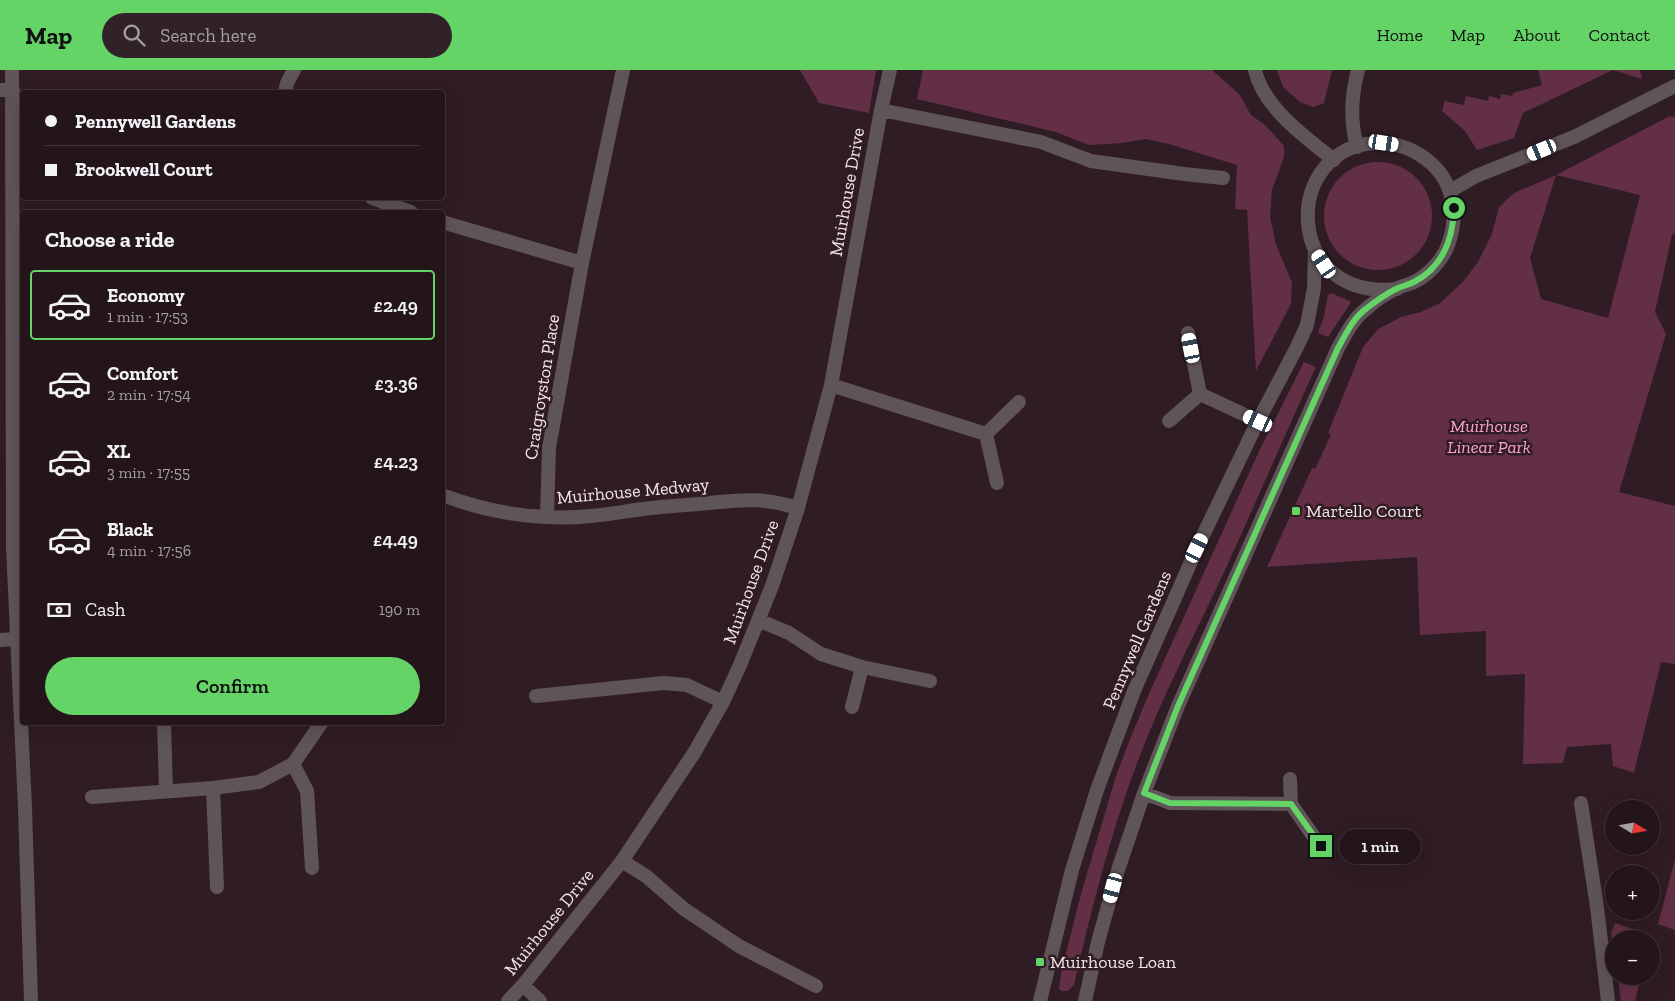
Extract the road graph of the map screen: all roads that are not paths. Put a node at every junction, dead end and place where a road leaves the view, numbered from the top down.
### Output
1 (12, 70) edge
2 (294, 70) edge
3 (623, 70) edge
4 (890, 70) edge
5 (1255, 70) edge
6 (1358, 70) edge
7 (1675, 86) edge
8 (6, 90) edge
9 (285, 90) edge
10 (881, 110) junction
11 (1356, 147) junction
12 (1334, 160) junction
13 (1223, 178) dead end
14 (1450, 191) junction
15 (378, 200) edge
16 (405, 210) edge
17 (445, 223) edge
18 (1315, 250) junction
19 (582, 263) junction
20 (1397, 289) junction
21 (1188, 333) dead end
22 (831, 385) junction
23 (1200, 394) junction
24 (1019, 402) dead end
25 (18, 416) edge
26 (1169, 420) dead end
27 (1258, 421) junction
28 (986, 434) junction
29 (997, 483) dead end
30 (445, 496) edge
31 (798, 508) junction
32 (547, 517) junction
33 (758, 620) junction
34 (17, 639) junction
35 (0, 640) edge
36 (862, 667) junction
37 (930, 682) dead end
38 (536, 696) dead end
39 (20, 702) edge
40 (723, 702) junction
41 (852, 708) dead end
42 (21, 725) edge
43 (164, 725) edge
44 (320, 725) edge
45 (293, 764) junction
46 (1290, 779) dead end
47 (213, 788) junction
48 (166, 791) junction
49 (1144, 793) junction
50 (92, 797) dead end
51 (1581, 803) dead end
52 (1291, 804) junction
53 (1321, 846) dead end
54 (622, 861) junction
55 (312, 868) dead end
56 (217, 887) dead end
57 (523, 985) junction
58 (816, 986) dead end
59 (30, 1001) edge
60 (508, 1001) edge
61 (540, 1001) edge
62 (1040, 1001) edge
63 (1086, 1001) edge
64 (1608, 1001) edge

1 - 8 street
2 - 9 street
3 - 19 street, Craigroyston Place
4 - 10 street, Muirhouse Drive
5 - 12 street
6 - 11 street
7 - 14 street
8 - 25 street
10 - 13 street, Muirhouse Drive
10 - 22 street, Muirhouse Drive
11 - 12 street, Pennywell Gardens
11 - 14 street, Pennywell Gardens
12 - 18 street, Pennywell Gardens
14 - 20 street, Pennywell Gardens
15 - 16 street
17 - 19 street
18 - 20 street, Pennywell Gardens
18 - 27 street, Pennywell Gardens
19 - 32 street, Craigroyston Place
20 - 49 street, Pennywell Gardens
21 - 23 street
22 - 28 street
22 - 31 street, Muirhouse Drive
23 - 26 street
23 - 27 street
24 - 28 street
25 - 34 street
27 - 62 street, Pennywell Gardens
28 - 29 street
30 - 32 street, Muirhouse Medway
31 - 32 street, Muirhouse Medway
31 - 33 street, Muirhouse Drive
33 - 36 street
33 - 40 street, Muirhouse Drive
34 - 35 street
34 - 39 street
36 - 37 street
36 - 41 street
38 - 40 street
40 - 54 street, Muirhouse Drive
42 - 59 street
43 - 48 street
44 - 45 street
45 - 47 street
45 - 55 street
46 - 52 street
47 - 48 street
47 - 56 street
48 - 50 street
49 - 52 street
49 - 63 street, Pennywell Gardens
51 - 64 street
52 - 53 street
54 - 57 street, Muirhouse Drive
54 - 58 street
57 - 60 street, Muirhouse Drive
57 - 61 street

